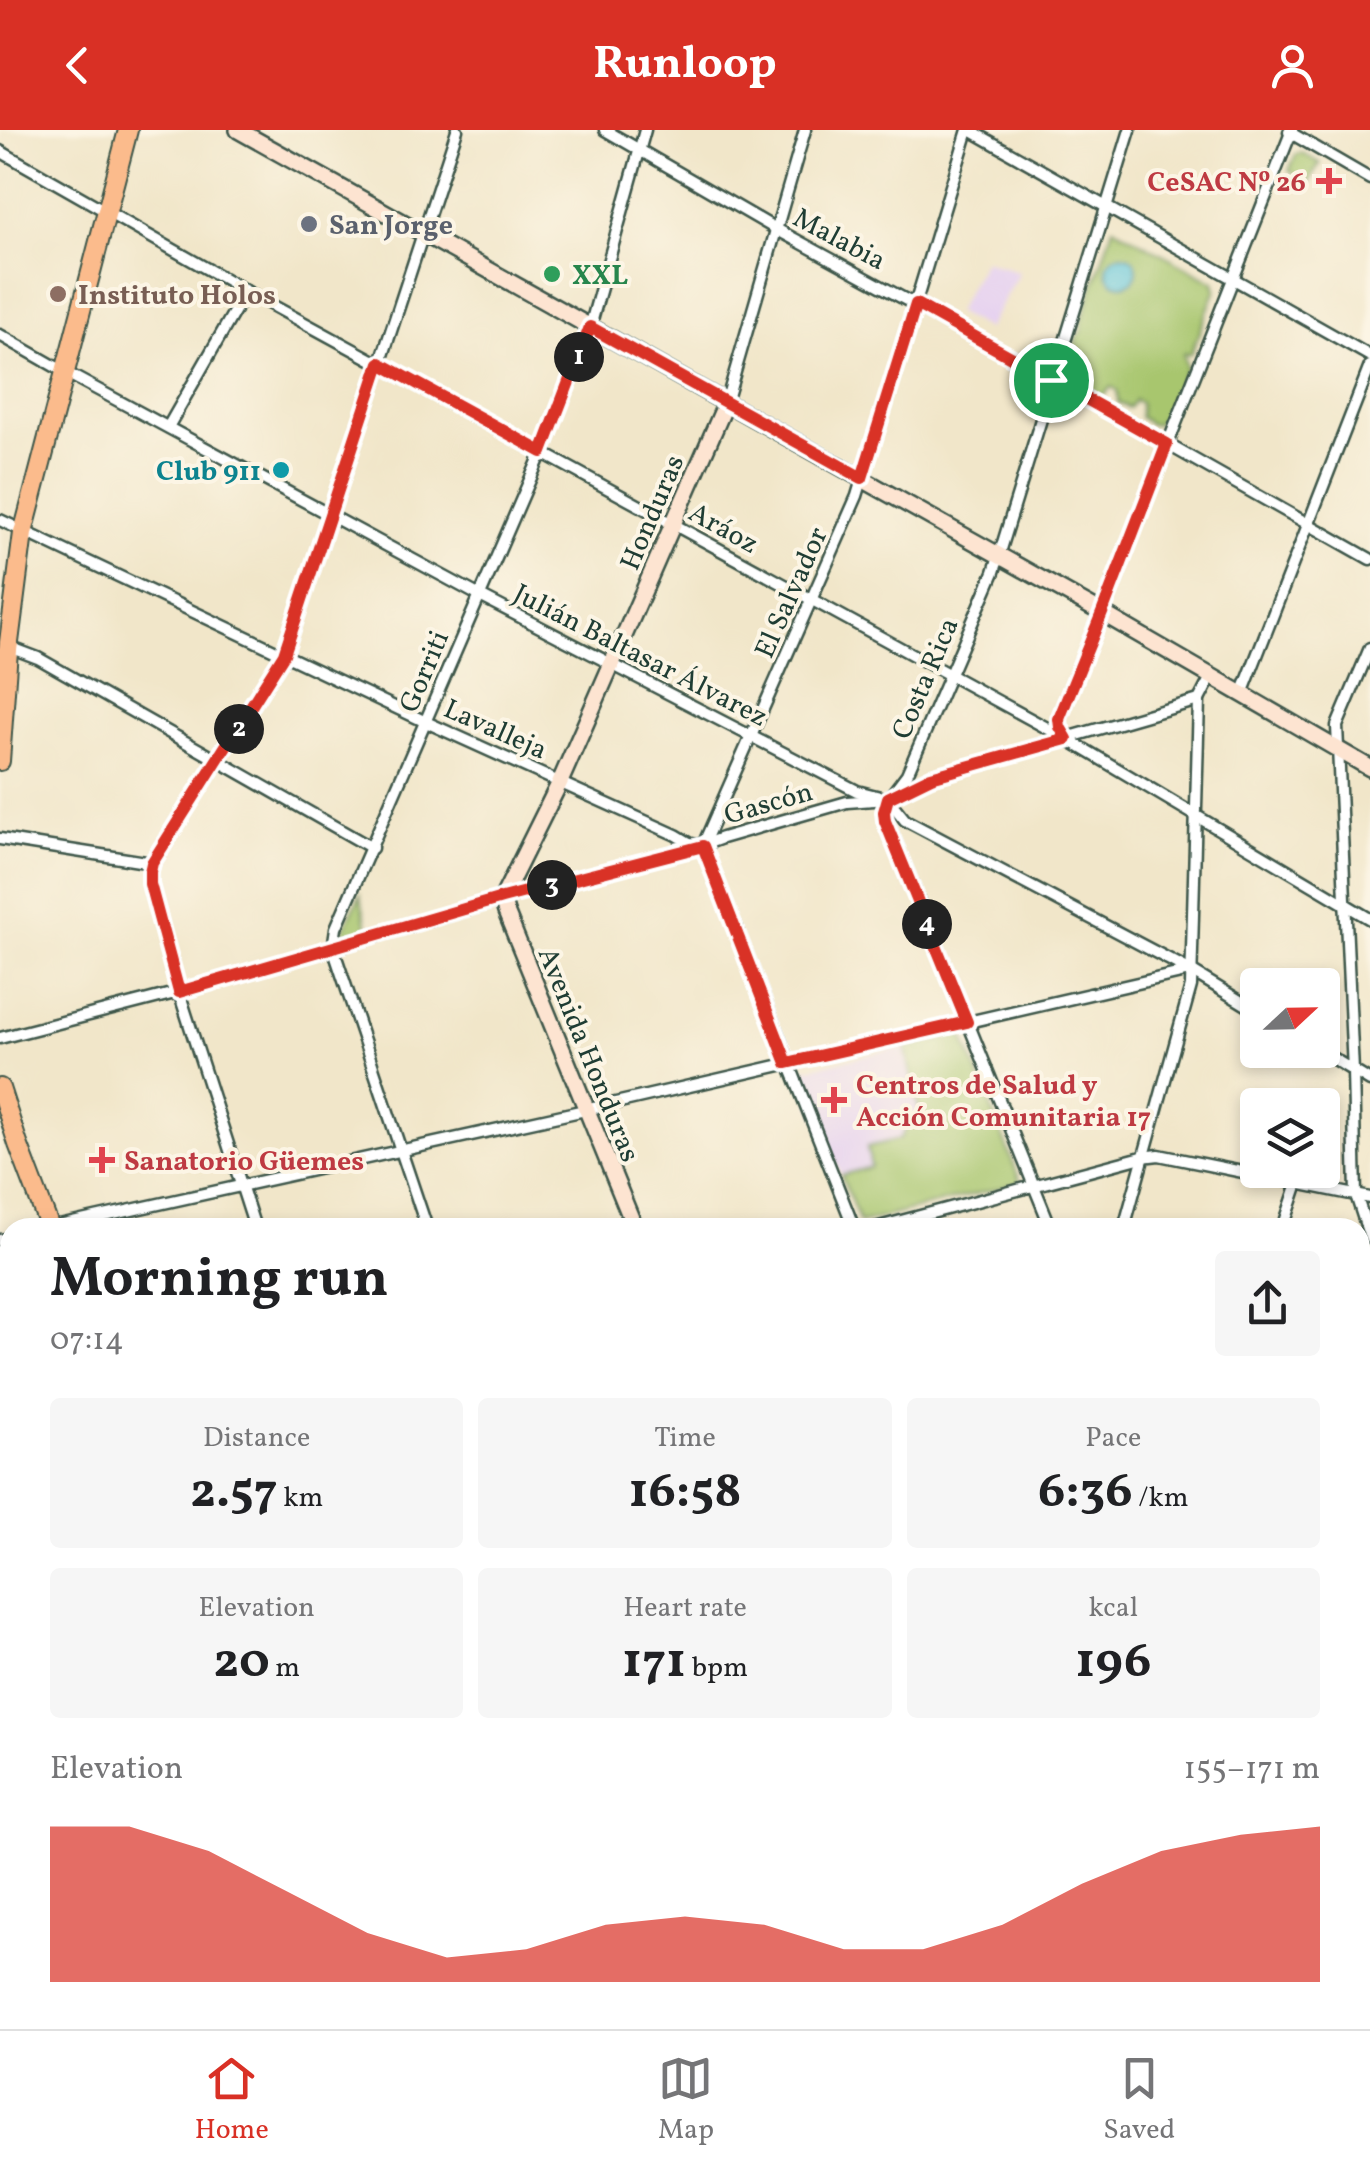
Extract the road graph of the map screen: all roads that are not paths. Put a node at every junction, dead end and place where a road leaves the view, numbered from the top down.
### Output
1 (128, 130) edge
2 (238, 130) edge
3 (457, 130) edge
4 (605, 130) edge
5 (645, 130) edge
6 (805, 130) edge
7 (969, 130) edge
8 (1130, 130) edge
9 (1290, 131) edge
10 (269, 138) edge
11 (640, 149) junction
12 (0, 151) edge
13 (1370, 179) edge
14 (1106, 207) junction
15 (106, 210) junction
16 (776, 229) junction
17 (422, 232) junction
18 (1233, 278) junction
19 (246, 290) junction
20 (916, 304) junction
21 (590, 327) junction
22 (0, 335) edge
23 (1370, 356) edge
24 (380, 363) junction
25 (1370, 366) edge
26 (63, 371) junction
27 (1051, 380) junction
28 (726, 403) junction
29 (168, 427) junction
30 (1167, 444) junction
31 (542, 452) junction
32 (862, 478) junction
33 (330, 515) junction
34 (0, 520) edge
35 (1307, 523) junction
36 (674, 524) junction
37 (23, 533) junction
38 (998, 556) junction
39 (1370, 558) edge
40 (480, 596) junction
41 (811, 601) junction
42 (1102, 613) junction
43 (1370, 648) edge
44 (4, 650) edge
45 (284, 654) junction
46 (612, 664) junction
47 (949, 676) junction
48 (1211, 677) junction
49 (1242, 694) junction
50 (1199, 700) junction
51 (426, 722) junction
52 (752, 736) junction
53 (1067, 739) junction
54 (1338, 750) junction
55 (0, 761) edge
56 (218, 761) junction
57 (1370, 768) edge
58 (560, 782) junction
59 (888, 798) junction
60 (1195, 815) junction
61 (0, 839) edge
62 (703, 846) junction
63 (372, 848) junction
64 (152, 863) junction
65 (502, 898) junction
66 (1345, 903) junction
67 (1370, 919) edge
68 (333, 948) junction
69 (1191, 970) junction
70 (179, 992) junction
71 (1240, 1001) edge
72 (967, 1022) junction
73 (0, 1038) edge
74 (787, 1063) junction
75 (1340, 1063) edge
76 (1353, 1071) junction
77 (1370, 1081) edge
78 (0, 1088) edge
79 (0, 1106) edge
80 (585, 1110) junction
81 (18, 1144) junction
82 (400, 1151) junction
83 (1142, 1157) junction
84 (1240, 1172) edge
85 (242, 1186) junction
86 (1034, 1187) junction
87 (1296, 1188) edge
88 (1322, 1188) edge
89 (1356, 1195) junction
90 (1370, 1198) edge
91 (46, 1218) edge
92 (96, 1218) edge
93 (253, 1218) edge
94 (424, 1218) edge
95 (631, 1218) edge
96 (850, 1218) edge
97 (914, 1218) edge
98 (1047, 1218) edge
99 (1127, 1218) edge
100 (1286, 1218) edge
101 (1365, 1218) edge

1 - 15 main road
2 - 10 main road
3 - 17 street
4 - 11 street, Malabia
5 - 11 street, Gorriti
6 - 16 street, Honduras
7 - 14 street
7 - 20 street, El Salvador
8 - 14 street, Costa Rica
9 - 13 street
9 - 18 street
10 - 17 main road
11 - 16 street, Malabia
11 - 21 street, Gorriti
12 - 15 street, Aráoz
14 - 18 street
14 - 27 street, Costa Rica
15 - 19 street, Aráoz
15 - 26 main road
16 - 20 street, Malabia
16 - 28 street, Honduras
17 - 21 main road
17 - 24 street
18 - 23 street
18 - 30 street
19 - 24 street, Aráoz
19 - 29 street
20 - 27 street, Malabia
20 - 32 street, El Salvador
21 - 28 main road
21 - 31 street, Gorriti
22 - 26 street, Julián Baltasar Álvarez
24 - 31 street, Aráoz
24 - 33 street
25 - 35 street
26 - 29 street, Julián Baltasar Álvarez
26 - 37 main road
27 - 30 street, Malabia
27 - 38 street, Costa Rica
28 - 32 main road
28 - 36 main road, Honduras
29 - 33 street, Julián Baltasar Álvarez
30 - 35 street, Malabia
30 - 42 street
31 - 36 street, Aráoz
31 - 40 street, Gorriti
32 - 38 main road
32 - 41 street, El Salvador
33 - 40 street, Julián Baltasar Álvarez
33 - 45 street
34 - 37 street, Lavalleja
35 - 39 street, Malabia
35 - 49 street
36 - 41 street, Aráoz
36 - 46 main road, Honduras
37 - 44 main road
37 - 45 street, Lavalleja
38 - 42 main road
38 - 47 street, Costa Rica
40 - 46 street, Julián Baltasar Álvarez
40 - 51 street, Gorriti
41 - 47 street, Aráoz
41 - 52 street, El Salvador
42 - 48 main road
42 - 53 street
43 - 54 street
44 - 55 main road
44 - 56 street
45 - 51 street, Lavalleja
45 - 56 street
46 - 52 street, Julián Baltasar Álvarez
46 - 58 main road, Honduras
47 - 53 street, Aráoz
47 - 59 street, Costa Rica
48 - 49 main road
48 - 50 street
49 - 54 main road
50 - 53 street, Gascón
50 - 60 street
51 - 58 street, Lavalleja
51 - 63 street, Gorriti
52 - 59 street, Julián Baltasar Álvarez
52 - 62 street, El Salvador
53 - 59 street, Gascón
53 - 60 street, Aráoz
54 - 57 main road
54 - 66 street
56 - 63 street
56 - 64 street
58 - 62 street, Lavalleja
58 - 65 main road, Honduras
59 - 62 street, Gascón
59 - 69 street, Julián Baltasar Álvarez
59 - 72 street
60 - 66 street, Aráoz
60 - 69 street
61 - 64 street
62 - 65 street, Gascón
62 - 74 street
63 - 68 street, Gorriti
64 - 70 street
65 - 68 street, Gascón
65 - 80 main road, Avenida Honduras
66 - 67 street, Aráoz
66 - 76 street
68 - 70 street, Gascón
68 - 82 street
69 - 71 street, Julián Baltasar Álvarez
69 - 72 street
69 - 83 street
70 - 73 street, Gascón
70 - 85 street
72 - 74 street
72 - 86 street
74 - 80 street
74 - 96 street
75 - 76 street
76 - 77 street
76 - 89 street
78 - 81 main road
79 - 81 main road
80 - 82 street
80 - 95 main road, Avenida Honduras
81 - 91 main road
82 - 85 street
82 - 94 street
83 - 84 street
83 - 86 street
83 - 99 street
85 - 92 street
85 - 93 street
86 - 97 street
86 - 98 street
87 - 100 street
88 - 89 street
89 - 90 street
89 - 101 street

